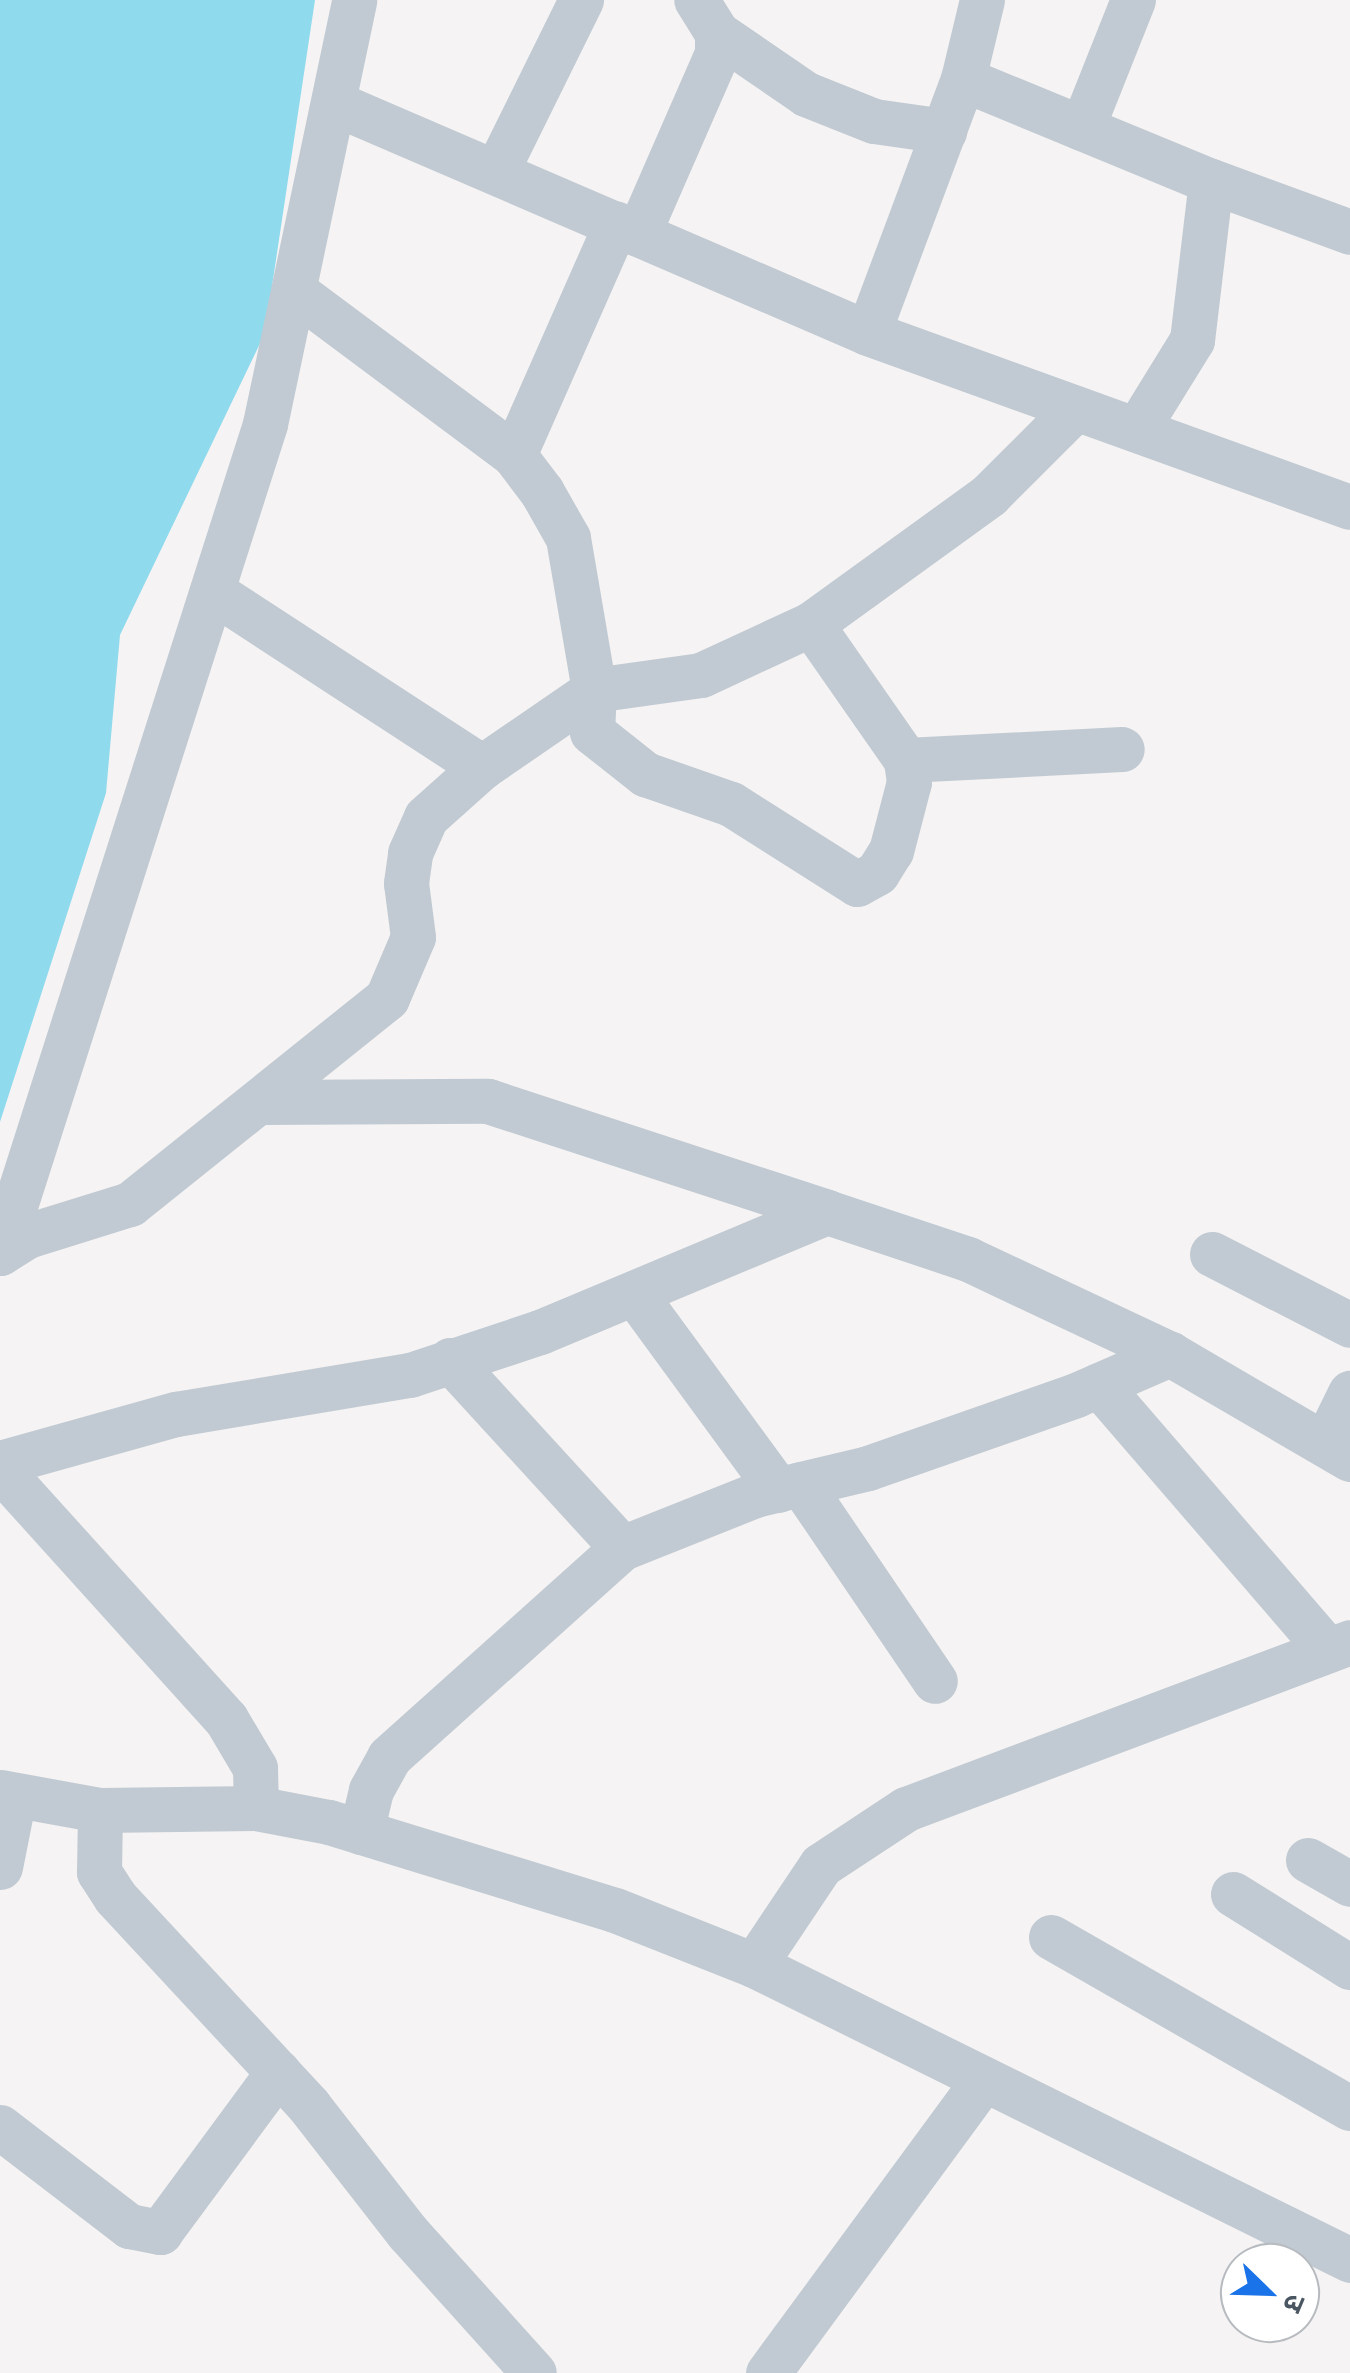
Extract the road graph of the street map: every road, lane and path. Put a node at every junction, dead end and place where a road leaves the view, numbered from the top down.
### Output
1 (354, 0) edge
2 (581, 0) edge
3 (982, 0) edge
4 (1133, 0) edge
5 (706, 16) edge
6 (963, 79) junction
7 (334, 103) junction
8 (1082, 128) junction
9 (944, 130) junction
10 (496, 172) junction
11 (1211, 181) junction
12 (627, 229) junction
13 (1350, 232) edge
14 (297, 293) junction
15 (868, 333) junction
16 (1075, 409) junction
17 (1137, 429) junction
18 (514, 455) junction
19 (1350, 507) edge
20 (215, 593) junction
21 (811, 624) junction
22 (594, 690) junction
23 (1122, 749) dead end
24 (906, 760) junction
25 (482, 767) junction
26 (260, 1102) junction
27 (828, 1212) junction
28 (0, 1253) edge
29 (1212, 1254) dead end
30 (634, 1293) junction
31 (1350, 1325) edge
32 (1170, 1354) junction
33 (450, 1360) junction
34 (1099, 1385) junction
35 (1350, 1393) edge
36 (1338, 1452) edge
37 (0, 1466) edge
38 (790, 1487) junction
39 (622, 1548) junction
40 (1339, 1646) edge
41 (935, 1681) dead end
42 (7, 1794) edge
43 (256, 1808) junction
44 (100, 1810) junction
45 (361, 1832) junction
46 (1308, 1860) dead end
47 (0, 1868) edge
48 (1350, 1884) edge
49 (1233, 1894) dead end
50 (1050, 1937) dead end
51 (754, 1965) junction
52 (1350, 1967) edge
53 (278, 2072) junction
54 (983, 2080) junction
55 (1350, 2108) edge
56 (0, 2127) edge
57 (1350, 2260) edge
58 (534, 2373) edge
59 (768, 2373) edge

1 - 7 street
2 - 10 street
3 - 6 street
4 - 8 street
5 - 9 street
5 - 12 street
6 - 8 street
6 - 9 street
7 - 10 street
7 - 14 street
8 - 11 street
9 - 15 street
10 - 12 street
11 - 13 street
11 - 17 street
12 - 15 street
12 - 18 street
14 - 18 street
14 - 20 street
15 - 16 street
16 - 17 street
16 - 21 street
17 - 19 street
18 - 22 street
20 - 25 street
20 - 28 street
21 - 22 street
21 - 24 street
22 - 24 street
22 - 25 street
23 - 24 street
25 - 26 street
26 - 27 street
26 - 28 street
27 - 30 street
27 - 32 street
29 - 31 street
30 - 33 street
30 - 38 street
32 - 34 street
32 - 36 street
33 - 37 street
33 - 39 street
34 - 38 street
34 - 40 street
35 - 36 street
37 - 43 street
38 - 39 street
38 - 41 street
39 - 45 street
40 - 51 street
42 - 44 street
42 - 47 street
43 - 44 street
43 - 45 street
44 - 53 street
45 - 51 street
46 - 48 street
49 - 52 street
50 - 55 street
51 - 54 street
53 - 56 street
53 - 58 street
54 - 57 street
54 - 59 street

